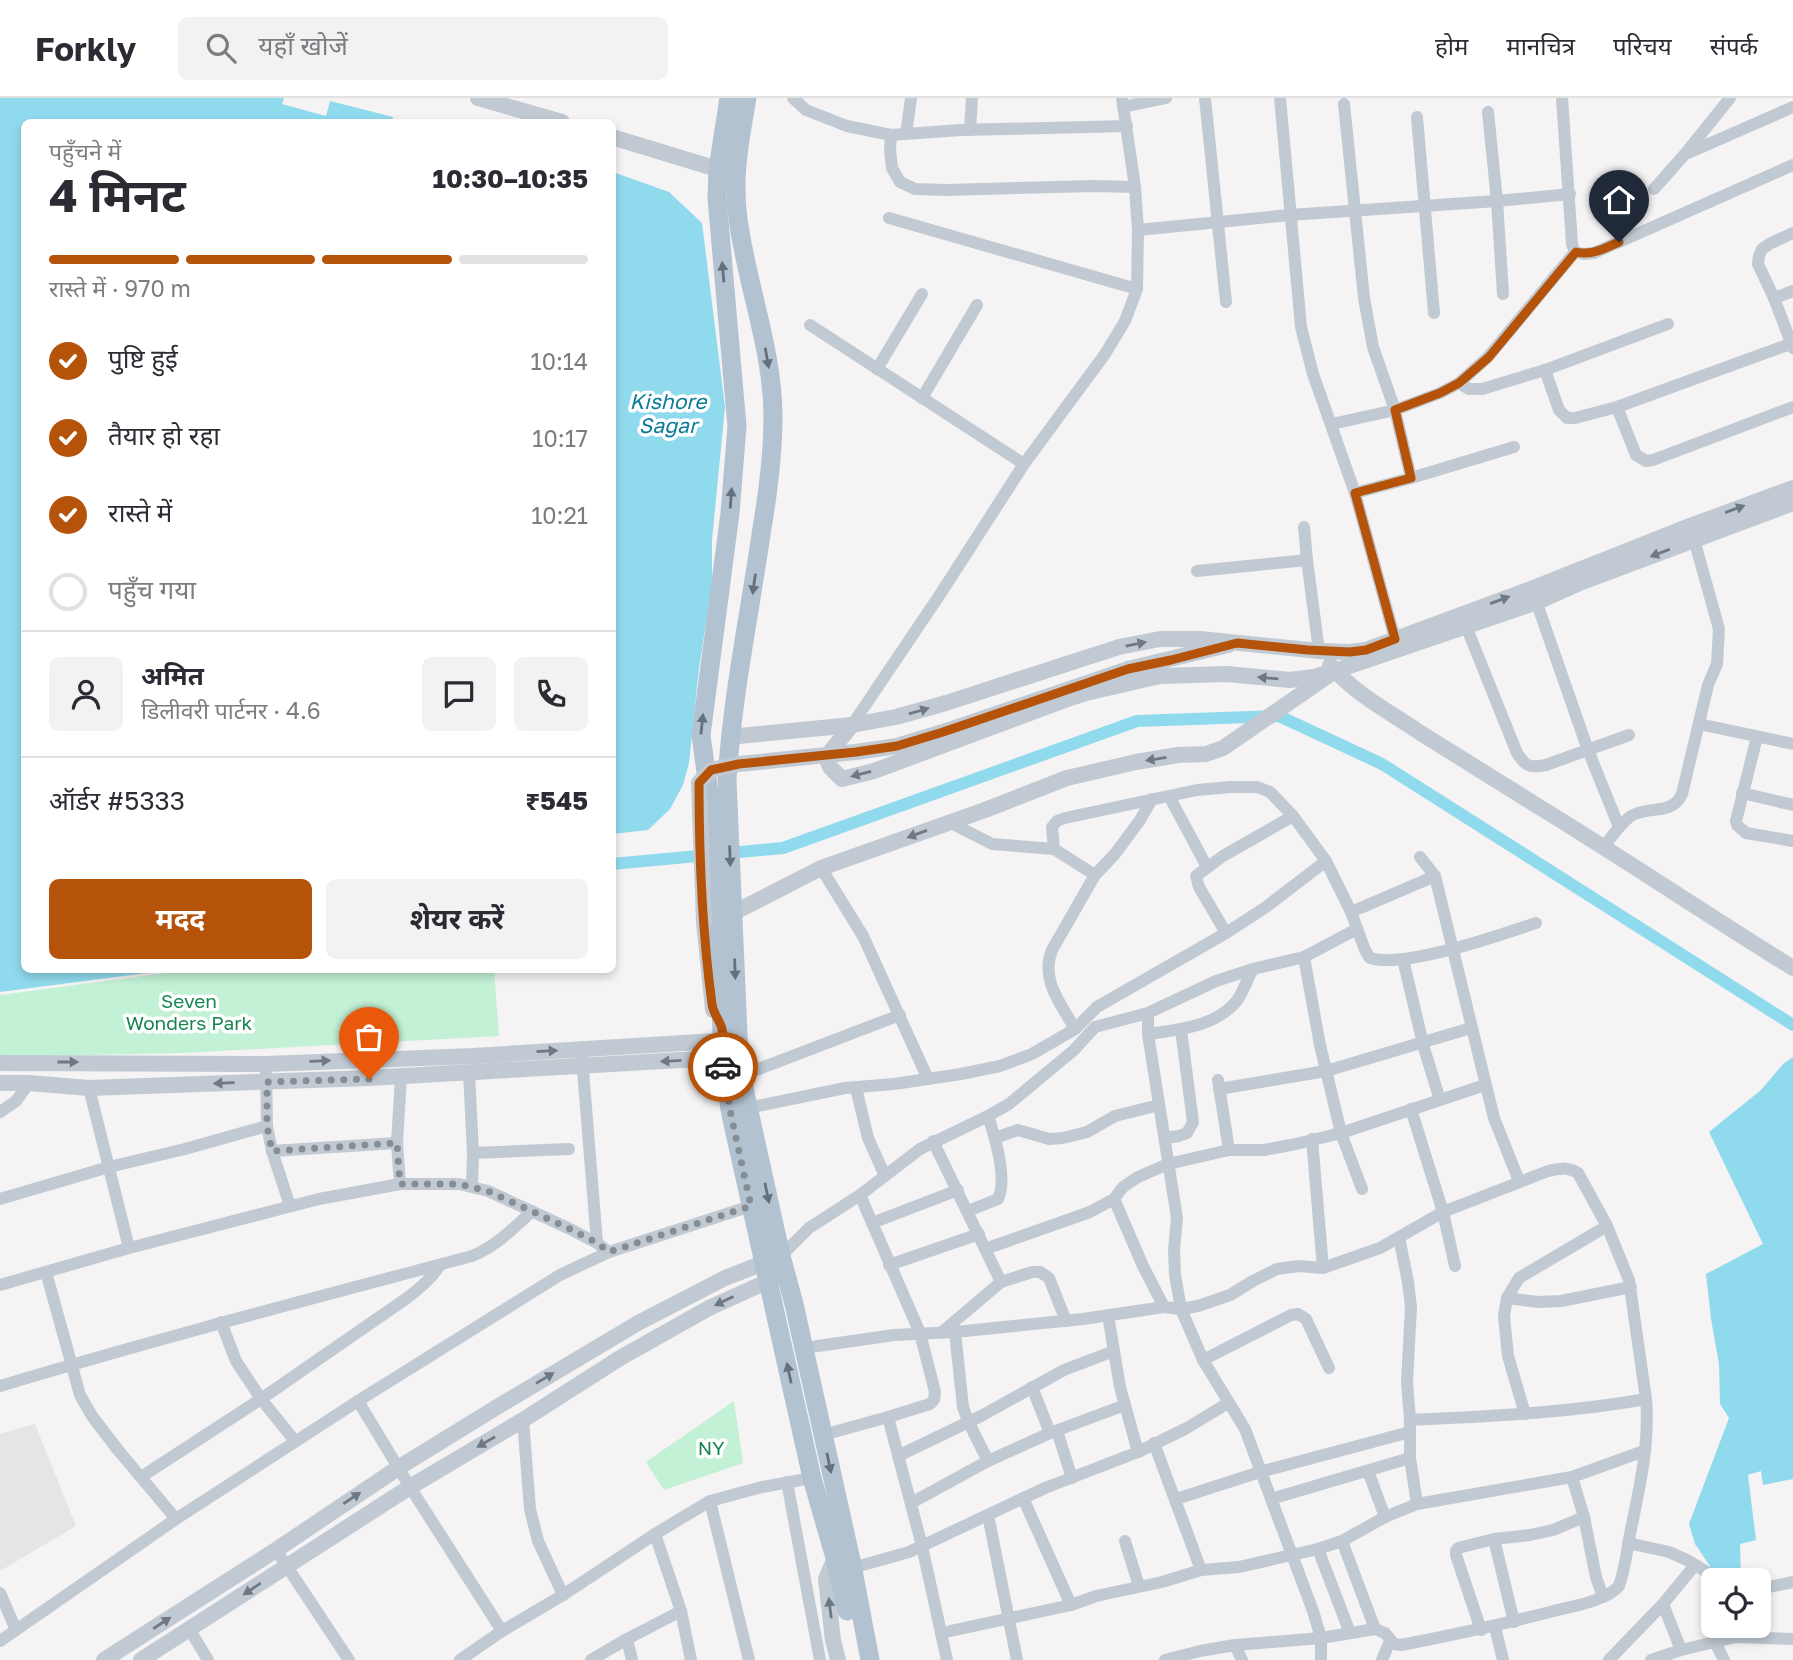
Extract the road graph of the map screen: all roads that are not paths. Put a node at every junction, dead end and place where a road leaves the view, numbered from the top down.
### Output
1 (478, 98) edge
2 (729, 98) edge
3 (747, 98) edge
4 (793, 98) edge
5 (911, 98) edge
6 (972, 98) edge
7 (1166, 98) edge
8 (1205, 98) edge
9 (1280, 98) edge
10 (1562, 98) edge
11 (1730, 98) edge
12 (1123, 103) edge
13 (1344, 104) dead end
14 (1793, 107) edge
15 (1488, 112) dead end
16 (1417, 117) dead end
17 (552, 119) edge
18 (1127, 126) junction
19 (970, 130) junction
20 (906, 134) junction
21 (891, 135) junction
22 (616, 138) edge
23 (1685, 154) junction
24 (1793, 165) edge
25 (727, 172) junction
26 (1135, 187) junction
27 (1654, 189) dead end
28 (1570, 194) junction
29 (1497, 201) junction
30 (1425, 205) junction
31 (1354, 211) junction
32 (1289, 215) junction
33 (889, 218) dead end
34 (1219, 222) junction
35 (1138, 230) junction
36 (1793, 233) edge
37 (1576, 252) junction
38 (1137, 289) junction
39 (1793, 291) edge
40 (922, 294) dead end
41 (1503, 294) dead end
42 (1774, 298) junction
43 (1226, 302) dead end
44 (977, 305) dead end
45 (1434, 313) dead end
46 (1668, 324) dead end
47 (810, 326) dead end
48 (1793, 345) edge
49 (877, 369) junction
50 (1545, 370) junction
51 (1459, 383) junction
52 (922, 398) junction
53 (1617, 407) junction
54 (1793, 407) edge
55 (1395, 410) junction
56 (1332, 424) junction
57 (1514, 447) dead end
58 (1024, 464) junction
59 (1411, 478) junction
60 (1793, 488) edge
61 (1355, 493) junction
62 (1793, 503) edge
63 (1304, 527) dead end
64 (1693, 533) junction
65 (1307, 561) junction
66 (1197, 571) dead end
67 (1534, 596) junction
68 (1466, 626) junction
69 (1395, 639) junction
70 (1237, 643) junction
71 (1319, 651) junction
72 (1335, 670) junction
73 (1699, 724) junction
74 (852, 725) junction
75 (1629, 735) dead end
76 (730, 737) junction
77 (1756, 737) junction
78 (1793, 744) edge
79 (1588, 750) junction
80 (1742, 793) junction
81 (1169, 796) junction
82 (1152, 799) junction
83 (1793, 805) edge
84 (720, 814) junction
85 (1293, 816) junction
86 (949, 822) junction
87 (1619, 827) junction
88 (1793, 841) edge
89 (1604, 847) junction
90 (1054, 849) junction
91 (1420, 857) dead end
92 (1326, 861) junction
93 (1207, 867) junction
94 (821, 868) junction
95 (1095, 875) junction
96 (1435, 876) junction
97 (727, 906) junction
98 (1351, 912) junction
99 (1536, 923) dead end
100 (1357, 929) junction
101 (1226, 933) junction
102 (1452, 949) junction
103 (1304, 957) junction
104 (1404, 959) junction
105 (1793, 968) edge
106 (1253, 969) junction
107 (1148, 1013) junction
108 (900, 1015) junction
109 (1087, 1016) junction
110 (1095, 1027) junction
111 (1471, 1028) junction
112 (1075, 1029) junction
113 (1181, 1030) junction
114 (1148, 1034) junction
115 (1423, 1044) junction
116 (731, 1050) junction
117 (582, 1058) junction
118 (0, 1063) edge
119 (266, 1063) junction
120 (1326, 1071) junction
121 (469, 1073) junction
122 (401, 1077) junction
123 (928, 1079) junction
124 (267, 1082) junction
125 (0, 1083) edge
126 (29, 1083) junction
127 (1485, 1085) junction
128 (89, 1088) junction
129 (856, 1088) junction
130 (1440, 1100) junction
131 (1159, 1105) junction
132 (748, 1108) junction
133 (1411, 1109) junction
134 (0, 1112) edge
135 (988, 1116) junction
136 (267, 1126) junction
137 (1340, 1133) junction
138 (995, 1138) junction
139 (1165, 1138) junction
140 (1312, 1139) junction
141 (933, 1141) junction
142 (397, 1143) junction
143 (569, 1149) dead end
144 (1229, 1150) junction
145 (272, 1151) junction
146 (473, 1153) junction
147 (1168, 1164) junction
148 (109, 1167) junction
149 (886, 1175) junction
150 (1519, 1181) junction
151 (400, 1184) junction
152 (472, 1186) junction
153 (1362, 1189) dead end
154 (958, 1190) junction
155 (860, 1195) junction
156 (0, 1199) edge
157 (1114, 1199) junction
158 (290, 1206) junction
159 (751, 1206) junction
160 (532, 1211) junction
161 (968, 1211) junction
162 (1443, 1212) junction
163 (872, 1223) junction
164 (1606, 1226) junction
165 (979, 1234) junction
166 (1399, 1237) junction
167 (597, 1243) junction
168 (129, 1248) junction
169 (985, 1249) junction
170 (609, 1252) junction
171 (440, 1265) junction
172 (889, 1265) junction
173 (1455, 1266) dead end
174 (775, 1268) junction
175 (1324, 1268) junction
176 (46, 1272) junction
177 (1001, 1282) junction
178 (0, 1285) edge
179 (1631, 1287) junction
180 (1507, 1298) junction
181 (1164, 1307) junction
182 (1181, 1309) junction
183 (1108, 1315) junction
184 (1066, 1321) junction
185 (221, 1322) junction
186 (949, 1332) junction
187 (920, 1333) junction
188 (804, 1348) junction
189 (1114, 1351) junction
190 (1203, 1360) junction
191 (72, 1364) junction
192 (1329, 1368) dead end
193 (0, 1386) edge
194 (1032, 1387) junction
195 (261, 1399) junction
196 (1646, 1399) junction
197 (358, 1401) junction
198 (1228, 1403) junction
199 (1125, 1405) junction
200 (1525, 1414) junction
201 (888, 1417) junction
202 (523, 1420) junction
203 (968, 1421) junction
204 (1410, 1426) junction
205 (1053, 1432) junction
206 (822, 1434) junction
207 (295, 1441) junction
208 (1154, 1443) junction
209 (1644, 1451) junction
210 (1138, 1452) junction
211 (898, 1456) junction
212 (1410, 1458) junction
213 (988, 1461) junction
214 (398, 1468) junction
215 (1368, 1471) junction
216 (1260, 1472) junction
217 (141, 1477) junction
218 (1572, 1477) junction
219 (812, 1478) junction
220 (1072, 1478) junction
221 (787, 1482) junction
222 (410, 1487) junction
223 (1023, 1498) junction
224 (1176, 1499) junction
225 (1271, 1499) junction
226 (710, 1501) junction
227 (911, 1503) junction
228 (1417, 1504) junction
229 (988, 1515) junction
230 (1385, 1517) junction
231 (1584, 1517) junction
232 (176, 1519) junction
233 (655, 1534) junction
234 (1494, 1539) junction
235 (1125, 1541) dead end
236 (1342, 1541) junction
237 (1629, 1543) junction
238 (922, 1546) junction
239 (1318, 1549) junction
240 (276, 1550) junction
241 (1293, 1555) junction
242 (287, 1565) junction
243 (1695, 1565) junction
244 (847, 1566) junction
245 (1701, 1569) edge
246 (1201, 1570) junction
247 (1793, 1582) edge
248 (1139, 1586) junction
249 (1771, 1587) edge
250 (0, 1593) edge
251 (563, 1595) junction
252 (1603, 1597) junction
253 (850, 1598) junction
254 (1662, 1604) junction
255 (1071, 1605) junction
256 (681, 1611) junction
257 (1009, 1619) junction
258 (1514, 1622) junction
259 (1488, 1628) junction
260 (1375, 1629) junction
261 (16, 1630) junction
262 (190, 1630) junction
263 (502, 1632) junction
264 (941, 1633) junction
265 (1350, 1633) junction
266 (1321, 1638) junction
267 (627, 1639) junction
268 (1793, 1639) edge
269 (0, 1641) edge
270 (1390, 1641) junction
271 (1715, 1642) junction
272 (1235, 1645) junction
273 (1686, 1653) edge
274 (106, 1660) edge
275 (141, 1660) edge
276 (208, 1660) edge
277 (349, 1660) edge
278 (460, 1660) edge
279 (591, 1660) edge
280 (632, 1660) edge
281 (691, 1660) edge
282 (749, 1660) edge
283 (820, 1660) edge
284 (838, 1660) edge
285 (857, 1660) edge
286 (870, 1660) edge
287 (880, 1660) edge
288 (947, 1660) edge
289 (1017, 1660) edge
290 (1168, 1660) edge
291 (1242, 1660) edge
292 (1321, 1660) edge
293 (1382, 1660) edge
294 (1503, 1660) edge
295 (1609, 1660) edge
296 (1651, 1660) edge
297 (1724, 1660) edge

1 - 17 street
2 - 25 main road
3 - 25 main road
4 - 21 street
5 - 20 street
6 - 19 street
7 - 12 street
8 - 34 street
9 - 32 street
10 - 28 street
11 - 23 street
12 - 18 street
13 - 31 street
14 - 23 street
15 - 29 street
16 - 30 street
18 - 19 street
18 - 26 street
19 - 20 street
20 - 21 street
21 - 26 street
22 - 25 street
23 - 27 street
24 - 37 street
25 -> 76 main road
84 -> 25 main road
26 - 35 street
28 - 29 street
28 - 37 street
29 - 30 street
29 - 41 street
30 - 31 street
30 - 45 street
31 - 32 street
31 - 55 street
32 - 34 street
32 - 56 street
33 - 38 street
34 - 35 street
34 - 43 street
35 - 38 street
36 - 42 street
37 - 51 street
38 - 58 street
39 - 42 street
40 - 49 street
42 - 48 street
44 - 52 street
46 - 50 street
47 - 49 street
48 - 53 street
49 - 52 street
50 - 51 street
50 - 53 street
51 - 55 street
52 - 58 street
53 - 54 street
55 - 56 street
55 - 59 street
56 - 61 street
57 - 59 street
58 - 74 street
59 - 61 street
64 -> 60 street
61 - 69 street
62 - 64 street
63 - 65 street
64 - 67 street
64 - 73 street
65 - 66 street
65 - 71 street
67 - 68 street
69 -> 67 street
67 - 79 street
68 - 72 street
68 - 79 street
69 - 71 street
70 - 71 street
74 -> 70 street
70 - 116 street, bridge
71 - 72 street
72 -> 74 street
72 -> 86 street
72 - 89 street
73 - 77 street
73 - 87 street
74 - 76 street
75 - 79 street
76 - 84 main road
77 - 78 street
77 - 80 street
79 - 87 street
80 - 83 street
80 - 88 street
81 - 82 street
81 - 85 street
81 - 93 street
82 - 90 street
82 - 95 street
84 - 97 main road
85 - 92 street
85 - 93 street
86 - 90 street
86 -> 94 street
87 - 89 street
89 - 105 street
90 - 95 street
91 - 96 street
92 - 98 street
92 - 101 street
93 - 101 street
94 - 97 street
94 - 108 street
95 - 112 street
96 - 98 street
96 - 102 street
97 - 116 main road
98 - 100 street
99 - 102 street
100 - 103 street
100 - 104 street
101 - 109 street
102 - 104 street
102 - 111 street
103 - 106 street
103 - 120 street
104 - 115 street
106 - 107 street
106 - 113 street
107 - 110 street
107 - 114 street
108 - 116 street
108 - 123 street
109 - 110 street
109 - 112 street
110 - 135 street
111 - 115 street
111 - 127 street
112 - 123 street
113 - 114 street
113 - 139 street
114 - 131 street
115 - 120 street
115 - 130 street
116 - 117 street
116 - 132 main road
116 - 159 main road
119 -> 117 street
117 - 121 street
117 - 167 street
118 -> 119 street
119 - 124 street
120 - 137 street
120 - 144 street
121 - 122 street
121 - 146 street
122 - 124 street
122 - 142 street
123 - 129 street
124 -> 128 street
124 - 136 street
125 - 126 street
126 - 128 street
126 - 134 street
127 - 130 street
127 - 150 street
128 - 148 street
129 - 132 street
129 - 149 street
130 - 133 street
131 - 138 street
131 - 139 street
132 -> 174 main road
133 - 137 street
133 - 162 street
135 - 138 street
135 - 141 street
136 - 145 street
136 - 148 street
137 - 140 street
137 - 153 street
138 - 161 street
139 - 147 street
140 - 144 street
140 - 175 street
141 - 149 street
141 - 154 street
142 - 145 street
142 - 151 street
143 - 146 street
144 - 147 street
145 - 158 street
146 - 152 street
147 - 157 street
147 - 182 street
148 - 156 street
148 - 168 street
149 - 155 street
150 - 162 street
150 - 164 street
151 - 152 street
151 - 158 street
152 - 160 street
154 - 161 street
154 - 163 street
155 - 163 street
155 - 174 street
157 - 169 street
157 - 181 street
158 - 168 street
159 - 170 street
159 - 174 main road
160 - 167 street
160 - 171 street
161 - 165 street
162 - 166 street
162 - 173 street
163 - 172 street
164 - 179 street
164 - 180 street
165 - 169 street
165 - 172 street
166 - 175 street
166 - 204 street
167 - 170 street
168 - 176 street
169 - 177 street
170 - 197 street
171 - 185 street
171 - 195 street
172 - 187 street
174 - 188 main road
174 -> 202 street
214 -> 174 street
219 -> 174 main road
175 - 182 street
176 - 178 street
176 - 191 street
177 - 184 street
177 - 186 street
179 - 180 street
179 - 196 street
180 - 200 street
181 - 182 street
181 - 183 street
182 - 190 street
183 - 184 street
183 - 189 street
184 - 186 street
185 - 191 street
185 - 195 street
186 - 187 street
186 - 203 street
187 - 188 street
187 - 201 street
188 - 206 main road
189 - 194 street
189 - 199 street
190 - 192 street
190 - 198 street
191 - 193 street
191 - 217 street
194 - 203 street
194 - 205 street
195 - 207 street
195 - 217 street
196 - 200 street
196 - 209 street
197 - 207 street
197 - 214 street
198 - 208 street
198 - 216 street
199 - 205 street
199 - 210 street
200 - 204 street
201 - 206 street
201 - 211 street
202 -> 222 street
202 - 251 street
203 - 211 street
203 - 213 street
204 - 212 street
204 - 216 street
205 - 213 street
205 - 220 street
206 -> 244 main road
207 - 232 street
208 - 210 street
208 - 224 street
209 - 218 street
209 - 237 street
210 - 220 street
211 - 227 street
212 - 215 street
212 - 228 street
213 - 227 street
214 - 222 street
240 -> 214 street
215 - 225 street
215 - 230 street
216 - 224 street
216 - 225 street
217 - 232 street
218 - 228 street
218 - 231 street
219 - 221 street
219 - 244 main road
220 - 223 street
221 - 226 street
221 - 283 street
222 - 242 street
222 - 263 street
223 - 229 street
223 - 255 street
224 - 246 street
225 - 241 street
226 - 233 street
226 - 282 street
227 - 238 street
228 - 230 street
229 - 238 street
229 - 257 street
230 - 236 street
231 - 234 street
231 - 252 street
232 - 261 street
233 - 251 street
233 - 256 street
234 - 258 street
234 - 259 street
235 - 248 street
236 - 239 street
236 - 260 street
237 - 243 street
237 - 252 street
238 - 244 street
238 - 264 street
239 - 241 street
239 - 265 street
240 - 242 street
274 -> 240 street
241 - 246 street
241 - 266 street
242 -> 262 street
242 - 277 street
243 - 245 street
243 - 254 street
244 - 253 main road
284 -> 244 street
244 - 287 street
246 - 248 street
247 - 249 street
248 - 255 street
250 - 261 street
251 - 263 street
252 - 258 street
253 - 285 main road
253 - 286 main road
254 - 273 street
254 - 295 street
255 - 257 street
256 - 267 street
256 - 281 street
257 - 264 street
257 - 289 street
258 - 259 street
259 - 270 street
259 - 294 street
260 - 265 street
260 - 270 street
261 - 269 street
262 - 275 street
262 - 276 street
263 - 278 street
264 - 288 street
265 - 266 street
266 - 272 street
266 - 292 street
267 - 279 street
267 - 280 street
268 - 271 street
270 - 293 street
271 - 273 street
271 - 297 street
272 - 290 street
272 - 291 street
273 - 296 street

